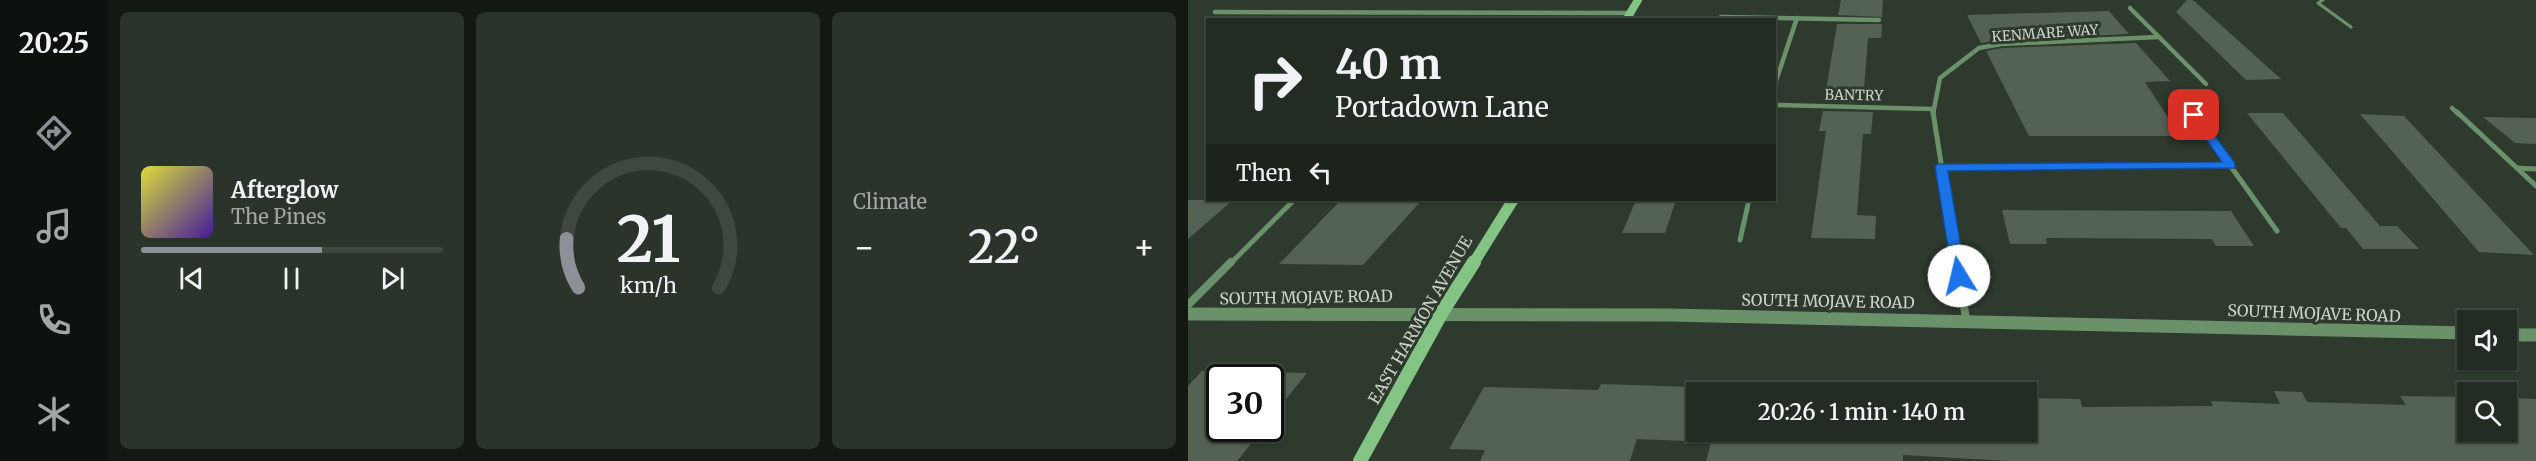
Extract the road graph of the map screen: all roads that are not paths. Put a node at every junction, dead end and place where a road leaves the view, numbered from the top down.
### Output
1 (1638, 0) edge
2 (2324, 0) edge
3 (2130, 8) dead end
4 (1215, 12) dead end
5 (1628, 16) edge
6 (1721, 17) dead end
7 (1797, 18) junction
8 (1879, 20) dead end
9 (2351, 27) dead end
10 (2158, 37) junction
11 (1776, 81) edge
12 (2206, 84) dead end
13 (1776, 105) edge
14 (2452, 108) dead end
15 (1932, 109) junction
16 (2194, 115) dead end
17 (2230, 166) junction
18 (1941, 167) junction
19 (2517, 168) junction
20 (2536, 169) edge
21 (2536, 186) edge
22 (1293, 201) edge
23 (1512, 201) edge
24 (1749, 201) edge
25 (2277, 231) dead end
26 (1740, 240) dead end
27 (1188, 305) edge
28 (1442, 312) junction
29 (1188, 314) edge
30 (1966, 319) junction
31 (2457, 333) edge
32 (2517, 335) edge
33 (2536, 335) edge
34 (1360, 461) edge

1 - 5 main road
2 - 9 lane
3 - 10 street
4 - 5 street
6 - 7 street
7 - 8 street
7 - 11 street
10 - 12 street
10 - 15 street, KENMARE WAY
13 - 15 street, BANTRY
14 - 19 street
15 - 18 street
16 - 17 street
17 - 18 street
17 - 25 street
18 - 30 street
19 - 20 street
19 - 21 street
22 - 27 street
23 - 28 main road, EAST HARMON AVENUE
24 - 26 street
28 - 29 street, SOUTH MOJAVE ROAD
28 - 30 street, SOUTH MOJAVE ROAD
28 - 34 main road, EAST HARMON AVENUE
30 - 31 street, SOUTH MOJAVE ROAD
32 - 33 street

